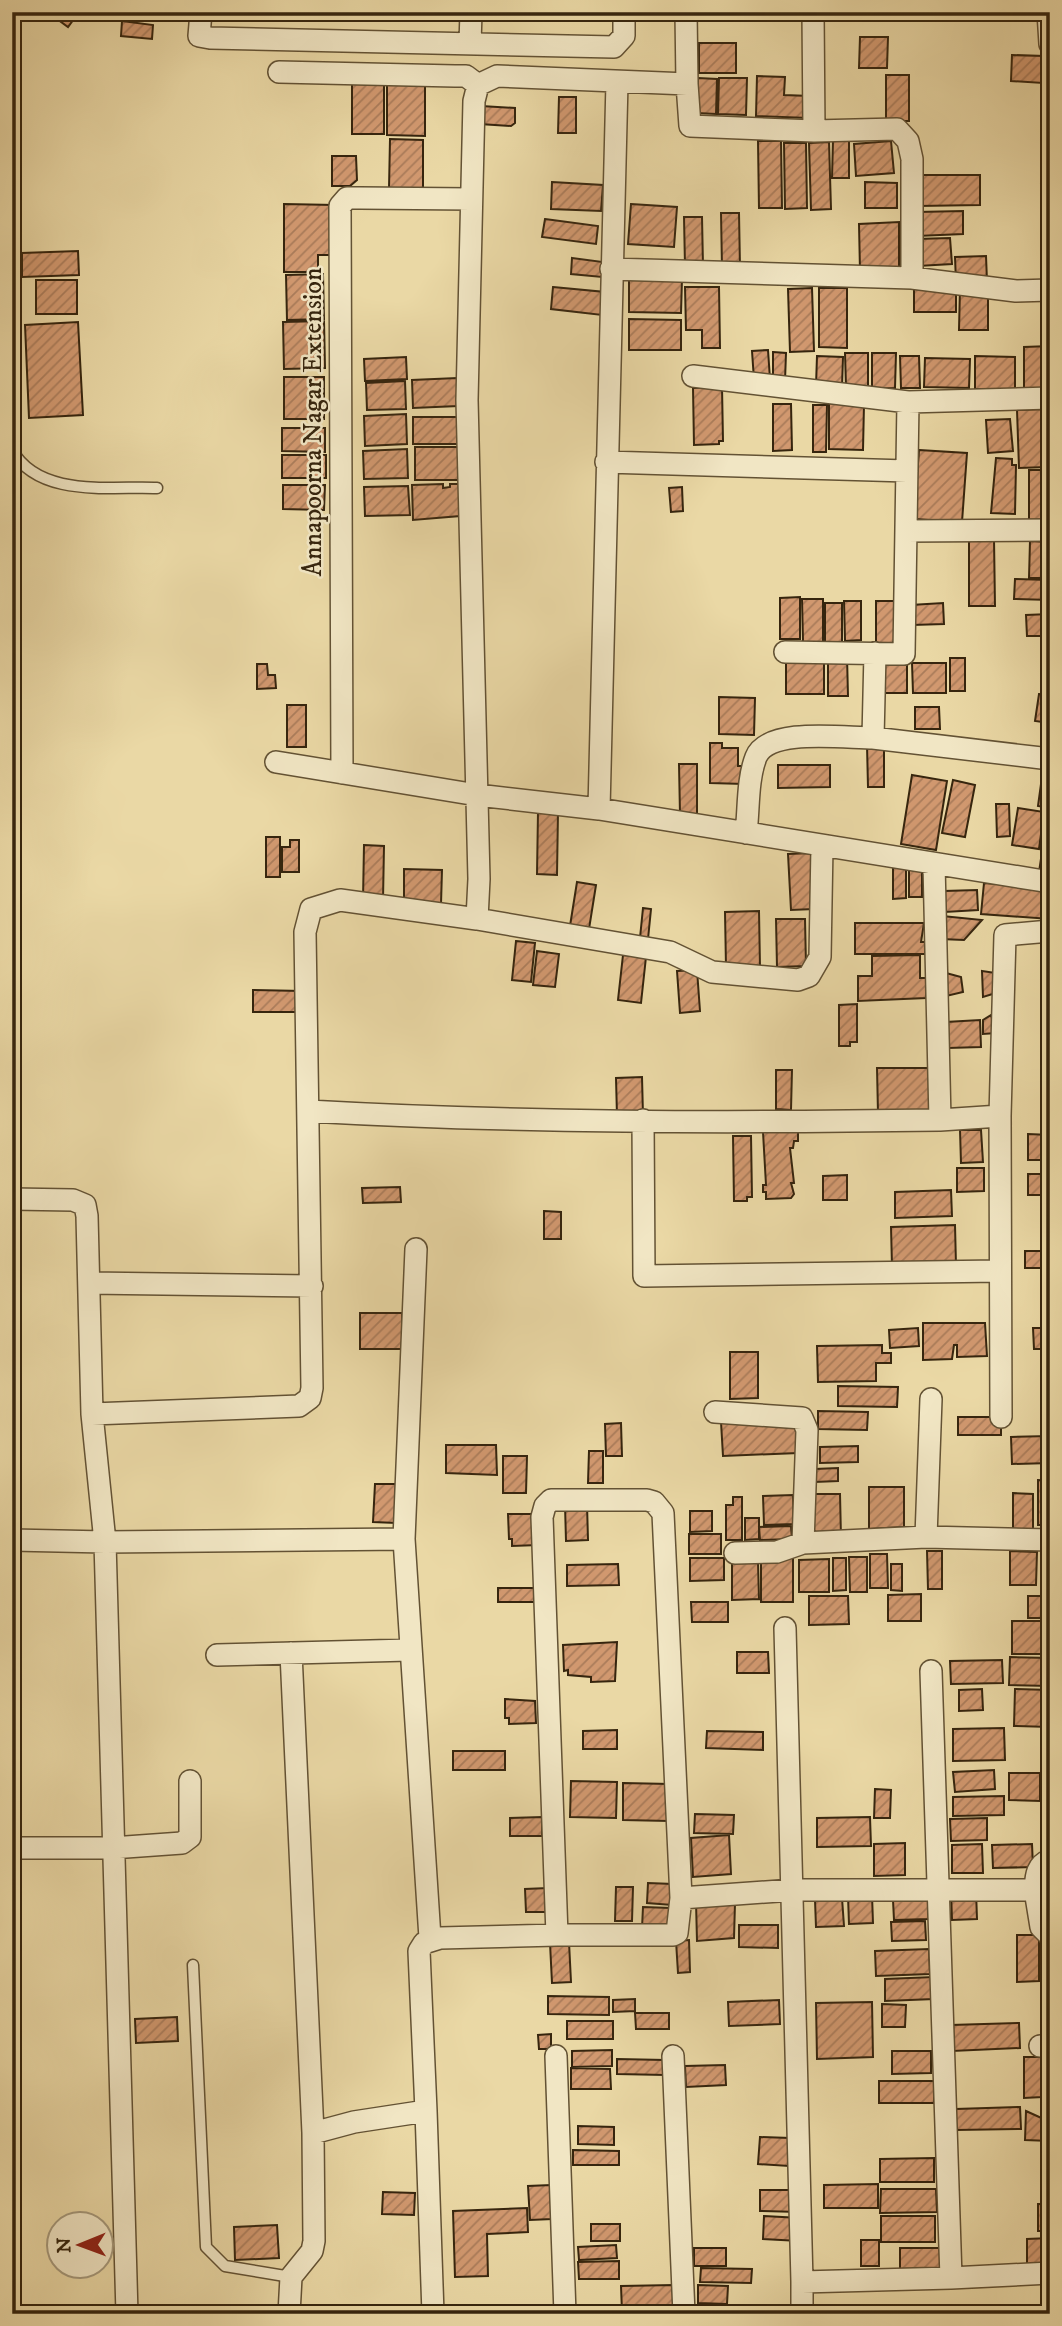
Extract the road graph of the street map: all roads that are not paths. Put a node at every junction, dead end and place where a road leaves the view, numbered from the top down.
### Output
1 (201, 12) edge
2 (471, 12) edge
3 (624, 12) edge
4 (686, 12) edge
5 (813, 12) edge
6 (1048, 12) edge
7 (470, 44) junction
8 (1050, 44) edge
9 (279, 72) dead end
10 (617, 82) junction
11 (687, 84) junction
12 (478, 85) junction
13 (814, 131) junction
14 (471, 199) junction
15 (611, 269) junction
16 (912, 278) junction
17 (1050, 290) edge
18 (694, 376) dead end
19 (1050, 398) edge
20 (908, 402) junction
21 (12, 450) edge
22 (606, 462) junction
23 (907, 471) junction
24 (157, 488) dead end
25 (1050, 530) edge
26 (906, 531) junction
27 (785, 652) dead end
28 (875, 653) junction
29 (873, 738) junction
30 (1050, 759) edge
31 (276, 762) dead end
32 (342, 773) junction
33 (477, 795) junction
34 (599, 809) junction
35 (746, 834) junction
36 (822, 846) junction
37 (934, 864) junction
38 (1050, 882) edge
39 (477, 919) junction
40 (1050, 931) edge
41 (308, 1111) junction
42 (1000, 1116) junction
43 (643, 1120) junction
44 (940, 1120) junction
45 (12, 1199) edge
46 (416, 1249) dead end
47 (999, 1271) junction
48 (89, 1283) junction
49 (312, 1286) junction
50 (931, 1399) dead end
51 (715, 1412) dead end
52 (92, 1415) junction
53 (1002, 1417) dead end
54 (926, 1537) junction
55 (404, 1539) junction
56 (1050, 1539) edge
57 (12, 1540) edge
58 (105, 1542) junction
59 (803, 1543) junction
60 (735, 1553) dead end
61 (785, 1628) dead end
62 (409, 1650) junction
63 (291, 1653) junction
64 (217, 1655) dead end
65 (931, 1671) dead end
66 (190, 1781) dead end
67 (12, 1848) edge
68 (111, 1848) junction
69 (1050, 1860) edge
70 (937, 1888) junction
71 (793, 1890) junction
72 (1035, 1890) junction
73 (681, 1898) junction
74 (558, 1935) junction
75 (1050, 1936) edge
76 (430, 1938) junction
77 (193, 1965) dead end
78 (556, 2056) dead end
79 (673, 2056) dead end
80 (426, 2111) junction
81 (313, 2133) junction
82 (1050, 2273) edge
83 (291, 2277) junction
84 (951, 2278) junction
85 (802, 2282) junction
86 (127, 2314) edge
87 (289, 2314) edge
88 (433, 2314) edge
89 (565, 2314) edge
90 (684, 2314) edge
91 (802, 2314) edge

1 - 7 street
2 - 7 street
3 - 7 street
4 - 11 street
5 - 13 street
6 - 8 street
9 - 12 street
10 - 11 street
10 - 12 street
10 - 15 street
11 - 13 street
12 - 14 street
13 - 16 street
14 - 32 street, Annapoorna Nagar Extension
14 - 33 street
15 - 16 street
15 - 22 street
16 - 17 street
18 - 20 street
19 - 20 street
20 - 23 street
21 - 24 lane
22 - 23 street
22 - 34 street
23 - 26 street
25 - 26 street
26 - 28 street
27 - 28 street
28 - 29 street
29 - 30 street
29 - 35 street
31 - 32 street
32 - 33 street
33 - 34 street
33 - 39 street
34 - 35 street
35 - 36 street
36 - 37 street
36 - 39 street
37 - 38 street
37 - 44 street
39 - 41 street
40 - 42 street
41 - 43 street
41 - 49 street
42 - 44 street
42 - 47 street
43 - 44 street
43 - 47 street
45 - 48 street
46 - 55 street
47 - 53 street
48 - 49 street
48 - 52 street
49 - 52 street
50 - 54 street
51 - 59 street
52 - 58 street
54 - 56 street
54 - 59 street
55 - 58 street
55 - 62 street
57 - 58 street
58 - 68 street
59 - 60 street
61 - 71 street
62 - 63 street
62 - 76 street
63 - 64 street
63 - 81 street
65 - 70 street
66 - 68 street
67 - 68 street
68 - 86 street
69 - 72 street
70 - 71 street
70 - 72 street
70 - 84 street
71 - 73 street
71 - 85 street
72 - 75 street
73 - 74 street
73 - 74 street
74 - 76 street
76 - 80 street
77 - 83 lane
78 - 89 street
79 - 90 street
80 - 81 street
80 - 88 street
81 - 83 street
82 - 84 street
83 - 87 street
84 - 85 street
85 - 91 street

